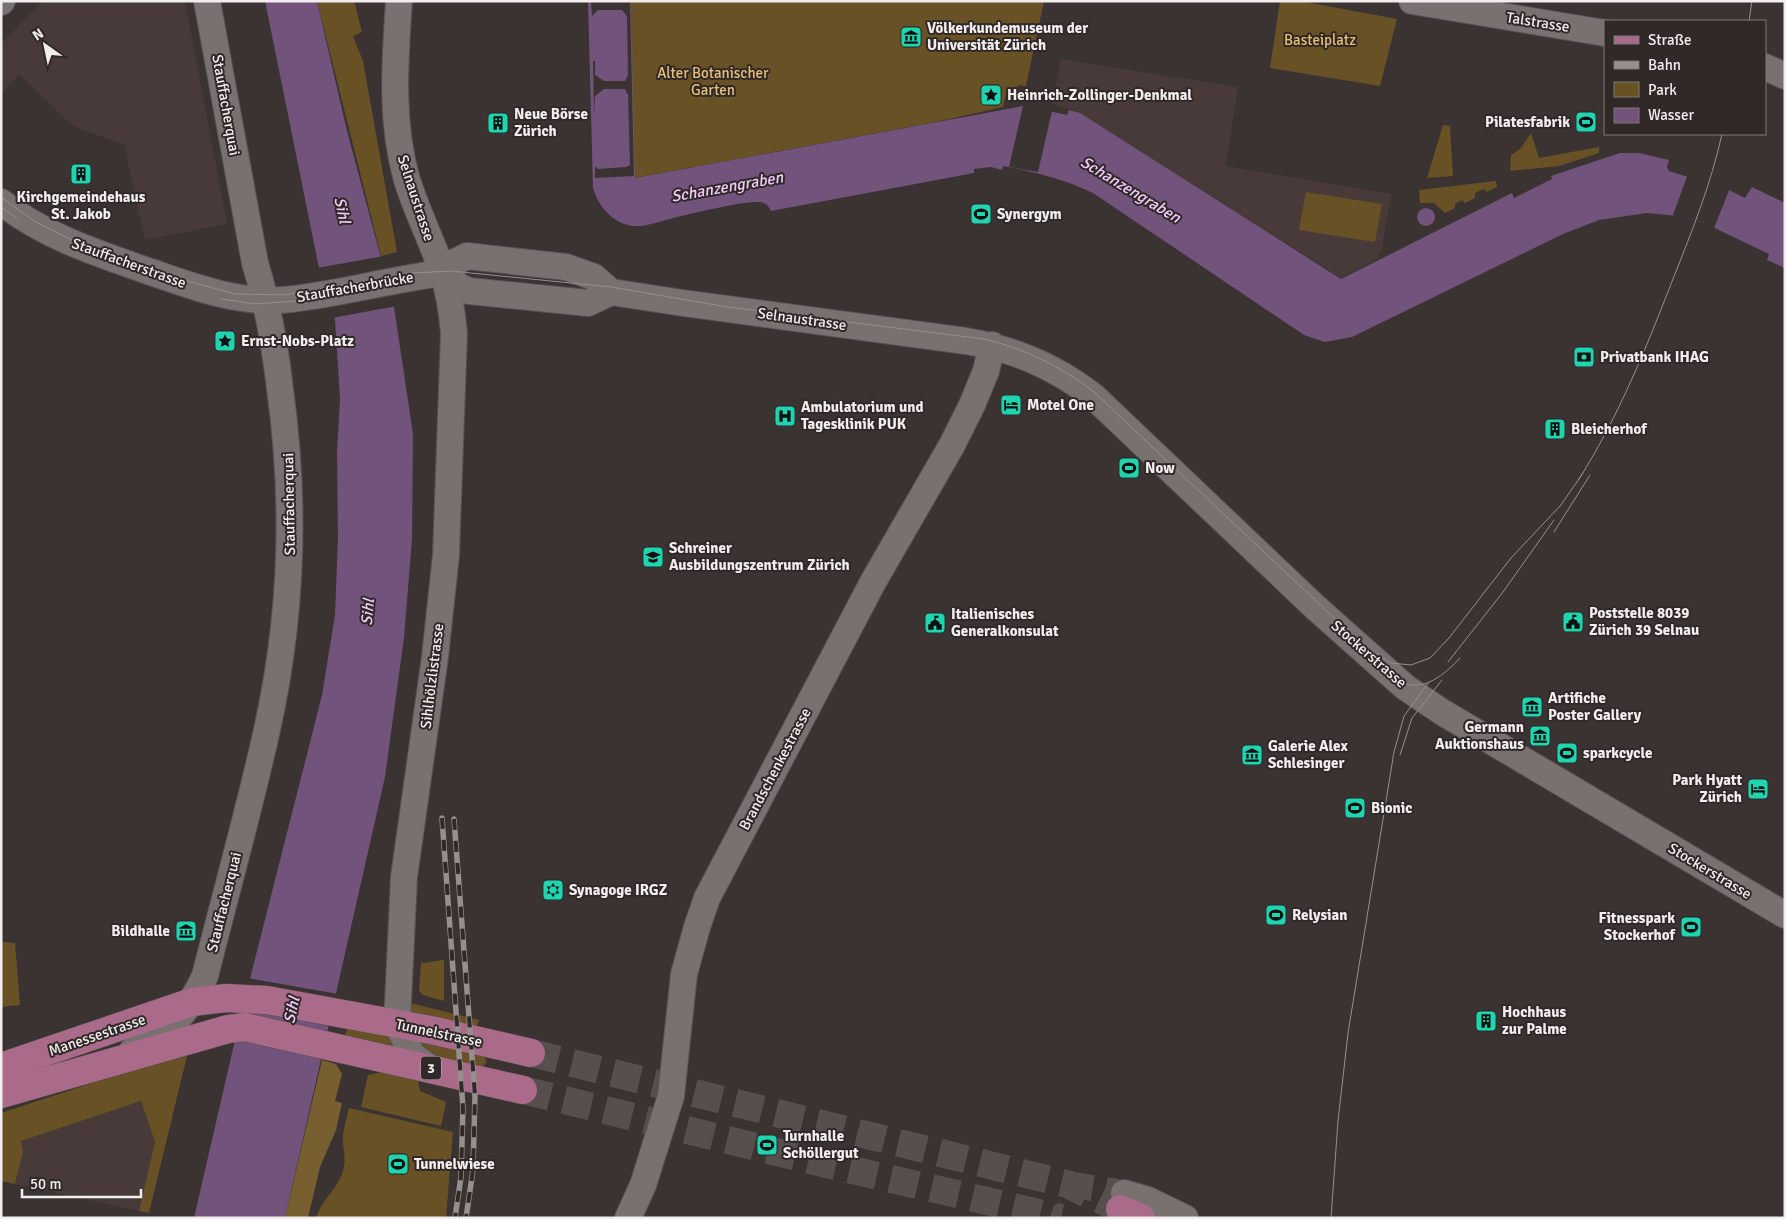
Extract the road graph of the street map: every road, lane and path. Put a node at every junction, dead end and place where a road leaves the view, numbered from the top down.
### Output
1 (208, 1) edge
2 (399, 1) edge
3 (1412, 1) edge
4 (1604, 33) edge
5 (1766, 67) edge
6 (1785, 76) edge
7 (1, 202) edge
8 (443, 273) junction
9 (611, 292) junction
10 (266, 300) junction
11 (992, 345) junction
12 (1785, 915) edge
13 (242, 998) joint
14 (192, 1002) junction
15 (397, 1023) junction
16 (531, 1053) tunnel mouth
17 (109, 1063) junction
18 (1, 1067) edge
19 (429, 1067) junction
20 (523, 1090) tunnel mouth
21 (1, 1094) edge
22 (1129, 1207) tunnel mouth
23 (628, 1218) edge
24 (1186, 1218) edge

1 - 10 street, Stauffacherquai
2 - 8 street, Selnaustrasse
3 - 4 street, Talstrasse
5 - 6 street
7 - 10 street, Stauffacherstrasse
8 - 9 street
8 - 9 street
8 - 10 street, Stauffacherbrücke
8 - 15 street, Sihlhölzlistrasse
9 - 11 street, Selnaustrasse
10 - 14 street, Stauffacherquai
11 - 12 street, Stockerstrasse
11 - 23 street, Brandschenkestrasse
13 - 14 main road, Manessestrasse
13 - 15 main road, Tunnelstrasse
14 - 17 street, Manessestrasse
14 - 18 main road, Manessestrasse
15 - 16 main road, Tunnelstrasse
15 - 19 street, Sihlhölzlistrasse
17 - 19 main road, Manessestrasse / 3
17 - 21 main road, Manessestrasse / 3
19 - 20 main road, 3
22 - 24 street

